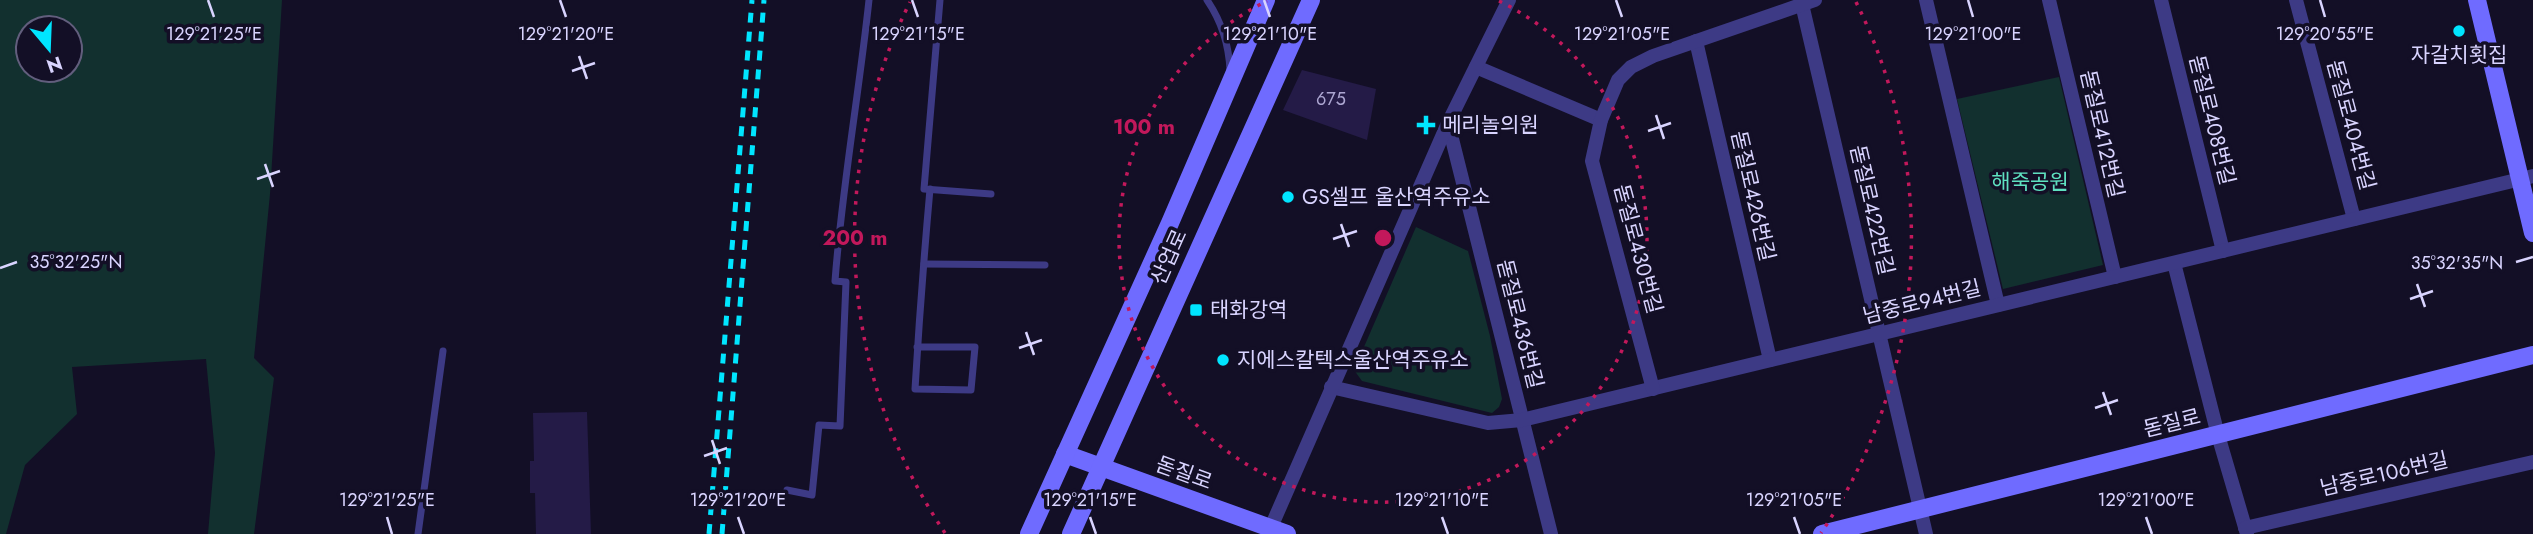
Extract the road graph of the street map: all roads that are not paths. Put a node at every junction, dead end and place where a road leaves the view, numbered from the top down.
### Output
1 (869, 0) edge
2 (940, 0) edge
3 (1207, 0) edge
4 (1265, 0) edge
5 (1311, 0) edge
6 (1509, 0) edge
7 (1926, 0) edge
8 (2049, 0) edge
9 (2161, 0) edge
10 (2296, 0) edge
11 (2477, 0) edge
12 (1806, 2) edge
13 (1696, 41) junction
14 (1476, 67) junction
15 (1230, 82) junction
16 (1601, 120) junction
17 (1448, 124) junction
18 (2527, 178) edge
19 (930, 189) junction
20 (991, 194) dead end
21 (2354, 219) junction
22 (2533, 233) edge
23 (2223, 251) junction
24 (2174, 263) junction
25 (923, 264) junction
26 (1045, 265) dead end
27 (2115, 277) junction
28 (1998, 305) junction
29 (1880, 334) junction
30 (917, 347) junction
31 (443, 351) dead end
32 (2533, 355) edge
33 (1770, 360) junction
34 (1331, 387) junction
35 (1653, 389) junction
36 (1522, 420) junction
37 (2218, 435) junction
38 (1065, 454) junction
39 (2533, 462) edge
40 (1101, 466) junction
41 (787, 490) dead end
42 (1920, 511) junction
43 (2246, 531) edge
44 (1029, 532) edge
45 (1275, 532) edge
46 (418, 534) edge
47 (1071, 534) edge
48 (1551, 534) edge
49 (1822, 534) edge
50 (1926, 534) edge

1 - 41 lane
2 - 19 lane
3 - 15 lane
4 - 15 main road, 산업로
5 - 40 main road, 산업로
6 - 14 street
7 - 28 street
8 - 27 street, 돋질로412번길
9 - 23 street, 돋질로408번길
10 - 21 street, 돋질로404번길
11 - 18 main road
12 - 13 street, 돋질로430번길
12 - 29 street, 돋질로422번길
13 - 16 street, 돋질로430번길
13 - 33 street, 돋질로426번길
14 - 16 street
14 - 17 street
15 - 38 main road, 산업로
16 - 35 street, 돋질로430번길
17 - 34 street
17 - 36 street, 돋질로436번길
18 - 21 street, 남중로94번길
18 - 22 main road
19 - 20 lane
19 - 25 lane
21 - 23 street, 남중로94번길
23 - 24 street, 남중로94번길
24 - 27 street, 남중로94번길
24 - 37 street
25 - 26 lane
25 - 30 lane
27 - 28 street, 남중로94번길
28 - 29 street, 남중로94번길
29 - 33 street, 남중로94번길
29 - 42 street, 돋질로422번길
30 - 30 lane
31 - 46 lane
32 - 37 main road, 돋질로
33 - 35 street, 남중로94번길
34 - 36 street, 남중로94번길
34 - 45 street
35 - 36 street, 남중로94번길
36 - 48 street, 돋질로436번길
37 - 42 main road, 돋질로
37 - 43 street
38 - 40 main road, 돋질로
38 - 44 main road, 산업로
39 - 43 street, 남중로106번길
40 - 45 main road, 돋질로
40 - 47 main road, 산업로
42 - 49 main road, 돋질로
42 - 50 street, 돋질로422번길

